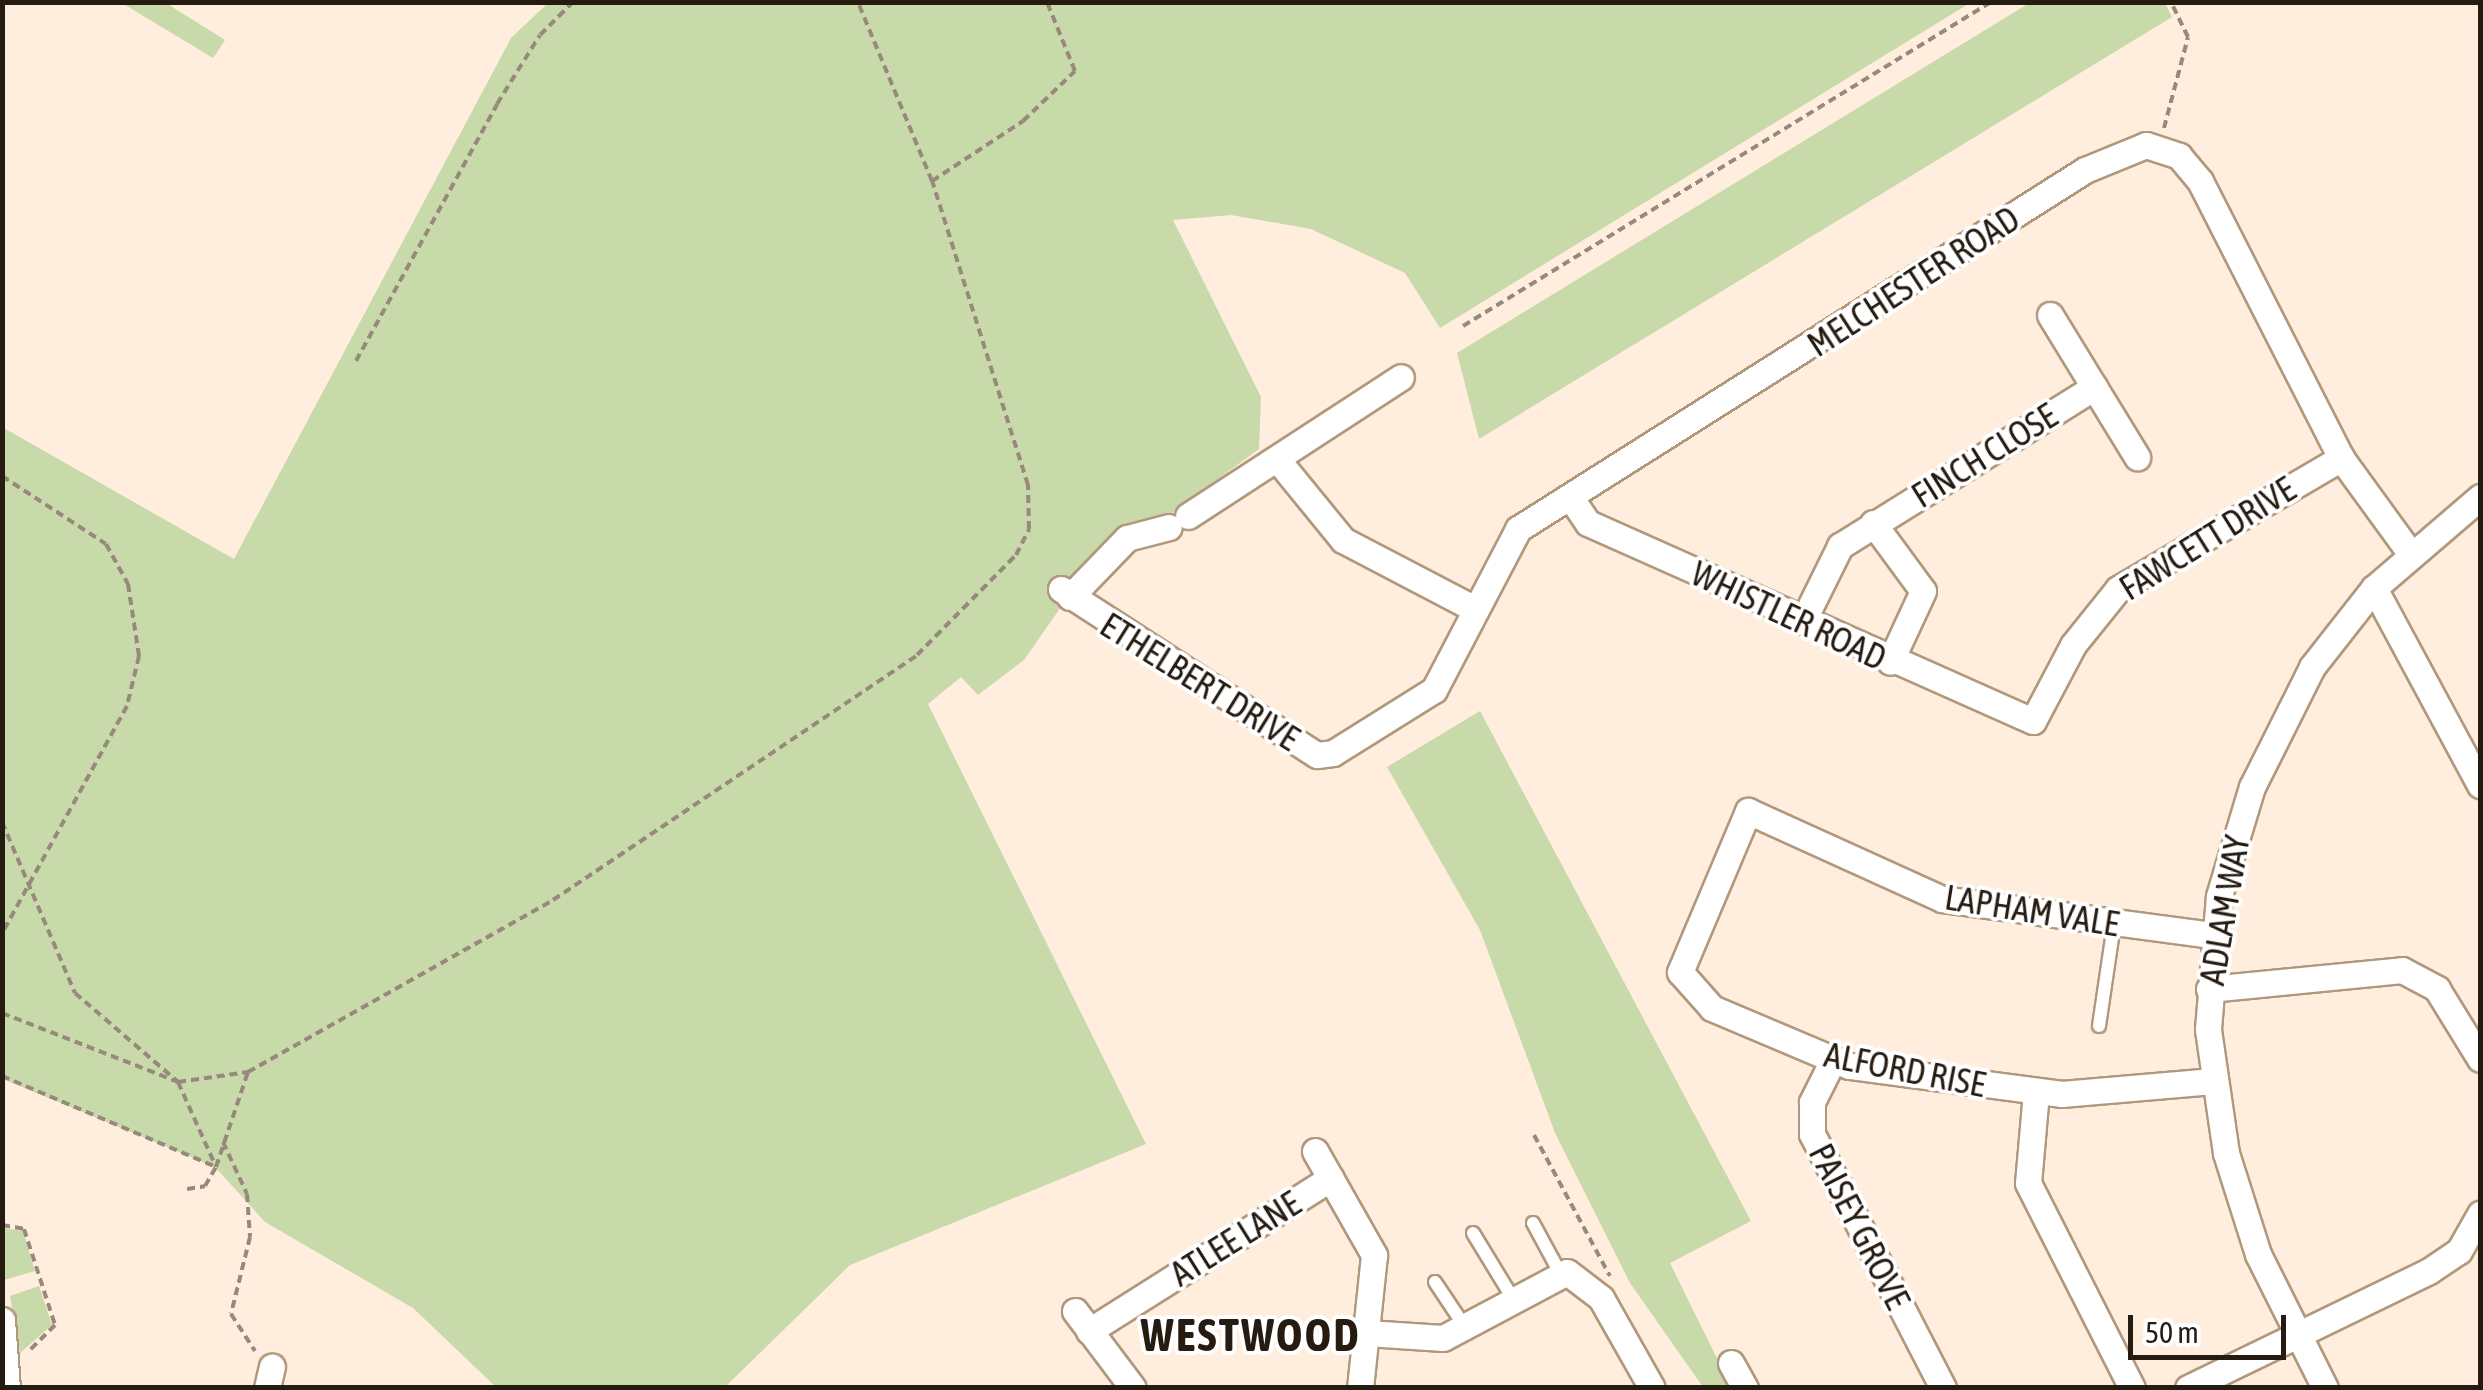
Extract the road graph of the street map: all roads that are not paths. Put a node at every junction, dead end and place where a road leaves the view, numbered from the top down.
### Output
1 (2050, 315) dead end
2 (1401, 378) dead end
3 (2094, 387) junction
4 (2137, 457) dead end
5 (2342, 458) junction
6 (1281, 464) junction
7 (2480, 496) edge
8 (1571, 498) junction
9 (1873, 524) junction
10 (2410, 553) junction
11 (2374, 588) junction
12 (1474, 609) junction
13 (1804, 621) junction
14 (1890, 662) junction
15 (2018, 720) joint
16 (1333, 753) joint
17 (2480, 784) edge
18 (1748, 811) joint
19 (2114, 924) junction
20 (2213, 935) junction
21 (2209, 988) junction
22 (2470, 1012) edge
23 (2098, 1026) dead end
24 (2480, 1059) edge
25 (1832, 1062) junction
26 (2213, 1081) junction
27 (2036, 1092) junction
28 (1315, 1151) dead end
29 (1331, 1178) junction
30 (2480, 1214) edge
31 (1533, 1223) dead end
32 (1473, 1233) dead end
33 (1560, 1272) junction
34 (1436, 1282) dead end
35 (1512, 1297) junction
36 (2, 1320) edge
37 (1465, 1327) junction
38 (1367, 1332) junction
39 (2300, 1338) junction
40 (1732, 1363) dead end
41 (7, 1388) edge
42 (1133, 1388) edge
43 (1360, 1388) edge
44 (1652, 1388) edge
45 (1745, 1388) edge
46 (1943, 1388) edge
47 (2132, 1388) edge
48 (2188, 1388) edge
49 (2325, 1388) edge

1 - 3 street, FINCH CLOSE
2 - 6 street, ETHELBERT DRIVE
3 - 4 street, FINCH CLOSE
3 - 9 street, FINCH CLOSE
5 - 8 street, MELCHESTER ROAD
5 - 10 street
5 - 15 street, FAWCETT DRIVE
6 - 12 street
6 - 16 street, ETHELBERT DRIVE
7 - 10 street, ADLAM WAY
8 - 12 street, MELCHESTER ROAD
8 - 13 street, WHISTLER ROAD
9 - 13 street, FINCH CLOSE
9 - 14 street, FINCH CLOSE
10 - 11 street, ADLAM WAY
11 - 17 street
11 - 20 street, ADLAM WAY
12 - 16 street, MELCHESTER ROAD
13 - 14 street, WHISTLER ROAD
14 - 15 street, WHISTLER ROAD
18 - 19 street, LAPHAM VALE
18 - 25 street, ALFORD RISE
19 - 20 street, LAPHAM VALE
19 - 23 lane
20 - 21 street, ADLAM WAY
21 - 22 street
21 - 26 street, ADLAM WAY
22 - 24 street
25 - 27 street, ALFORD RISE
25 - 46 street, PAISEY GROVE
26 - 27 street, ALFORD RISE
26 - 39 street, ADLAM WAY
27 - 47 street
28 - 29 street
29 - 38 street
29 - 42 street, ATLEE LANE
30 - 39 street
31 - 33 lane
32 - 35 lane
33 - 35 street
33 - 44 street
34 - 37 lane
35 - 37 street
36 - 41 street
37 - 38 street
38 - 43 street
39 - 48 street
39 - 49 street, ADLAM WAY
40 - 45 street

